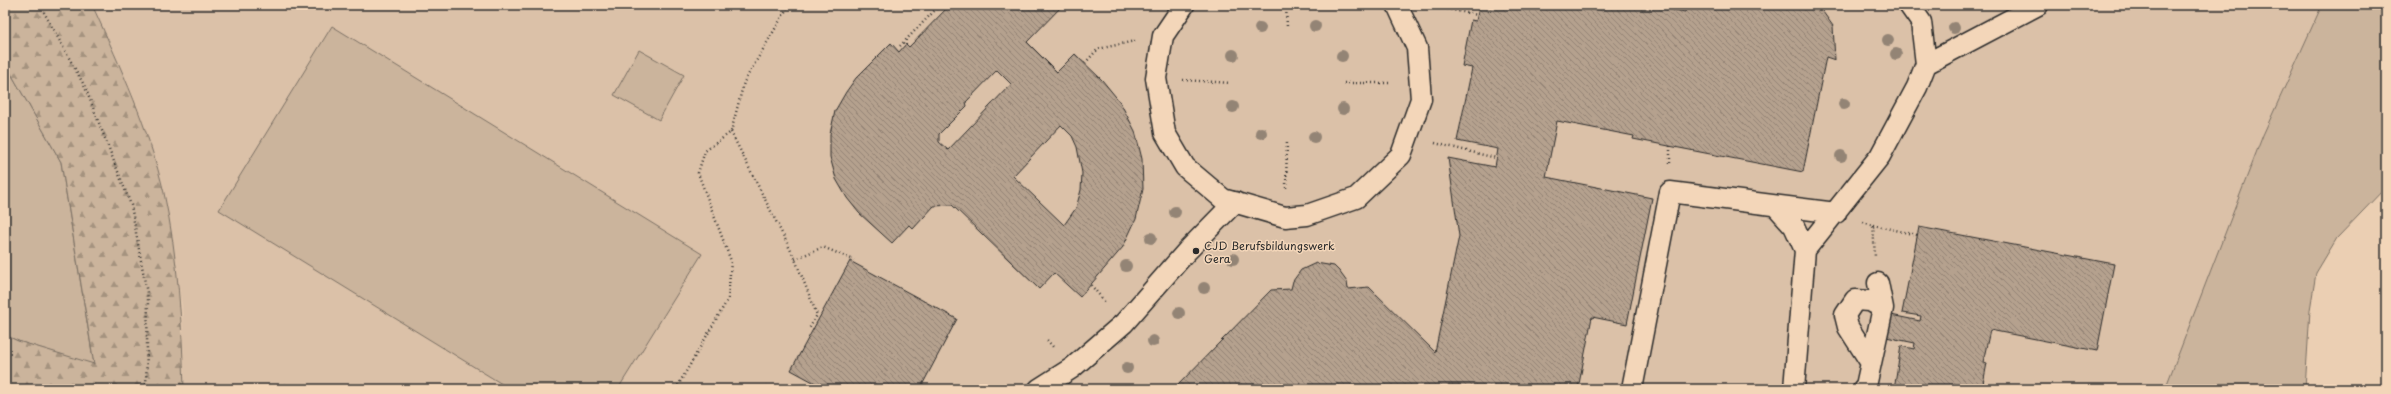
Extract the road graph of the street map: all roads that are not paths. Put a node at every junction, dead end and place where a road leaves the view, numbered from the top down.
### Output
1 (1184, 5) edge
2 (1396, 5) edge
3 (1909, 5) edge
4 (2038, 5) edge
5 (1926, 64) junction
6 (1235, 202) junction
7 (1776, 206) junction
8 (1836, 213) junction
9 (1805, 250) junction
10 (1878, 283) dead end
11 (1883, 308) junction
12 (1871, 363) junction
13 (1039, 389) edge
14 (1632, 389) edge
15 (1794, 389) edge
16 (1863, 389) edge

1 - 6 lane
2 - 6 lane
3 - 5 lane
4 - 5 lane
5 - 8 lane
6 - 13 lane
7 - 8 lane
7 - 9 lane
7 - 14 lane
8 - 9 lane
9 - 15 lane
10 - 11 lane
11 - 12 lane
11 - 12 lane
12 - 16 lane

